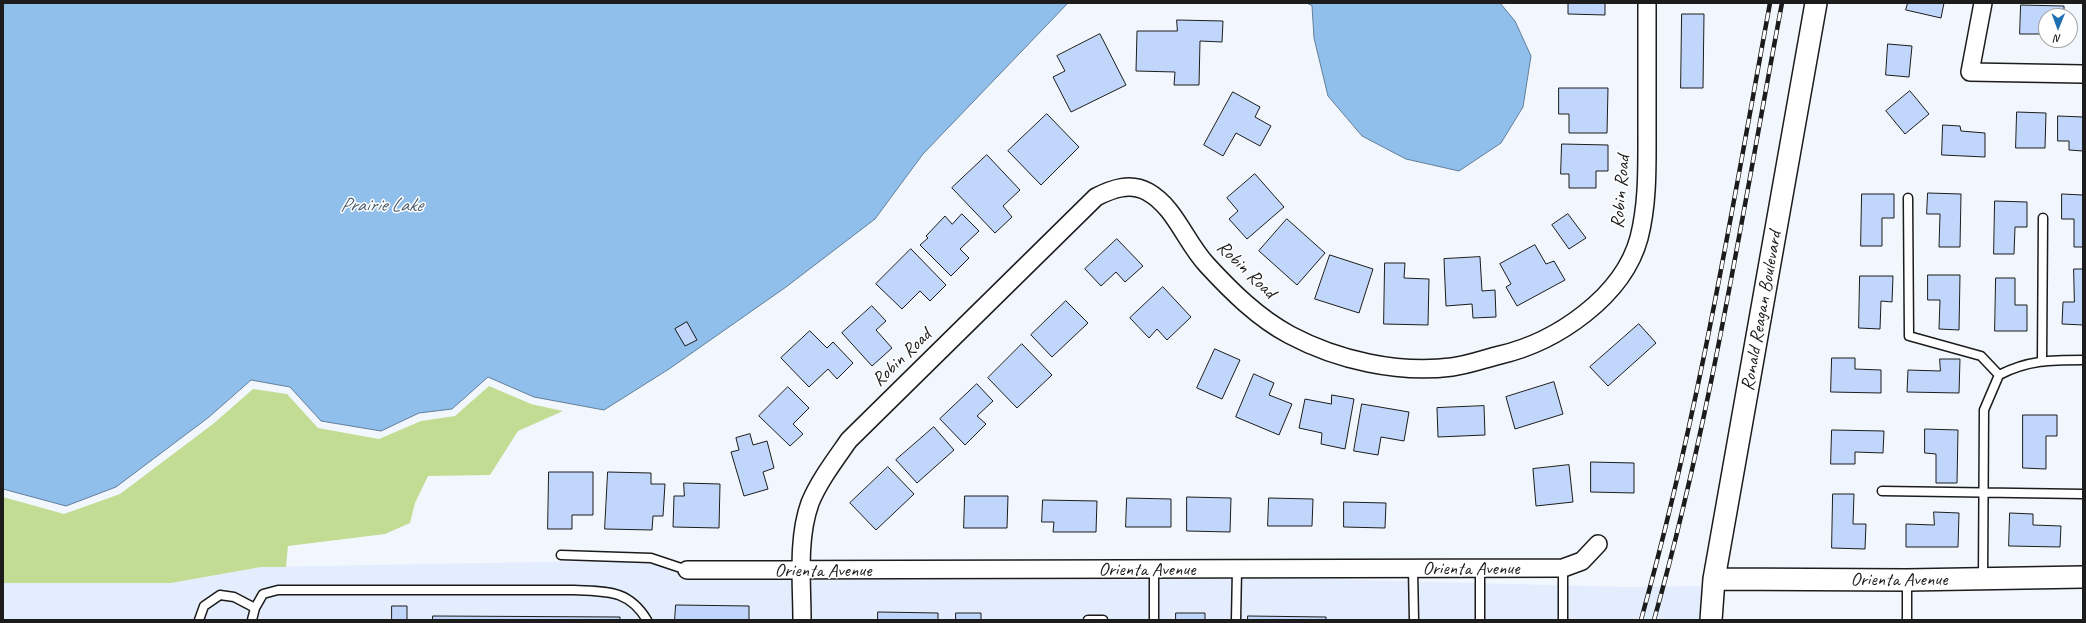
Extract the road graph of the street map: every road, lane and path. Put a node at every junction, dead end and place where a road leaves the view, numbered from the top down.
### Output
1 (1647, 3) edge
2 (1816, 3) edge
3 (1983, 3) edge
4 (2083, 74) edge
5 (1908, 198) dead end
6 (2043, 218) dead end
7 (2042, 360) junction
8 (2083, 360) edge
9 (1999, 375) junction
10 (1882, 490) dead end
11 (1984, 493) junction
12 (2083, 494) edge
13 (1598, 544) dead end
14 (561, 555) dead end
15 (1563, 568) junction
16 (1413, 569) junction
17 (1480, 569) junction
18 (687, 570) joint
19 (1154, 570) junction
20 (1237, 570) junction
21 (802, 571) junction
22 (2083, 577) edge
23 (1714, 579) junction
24 (1907, 580) junction
25 (1983, 580) junction
26 (255, 608) junction
27 (199, 620) edge
28 (252, 620) edge
29 (647, 620) edge
30 (802, 620) edge
31 (1088, 620) edge
32 (1103, 620) edge
33 (1154, 620) edge
34 (1236, 620) edge
35 (1414, 620) edge
36 (1480, 620) edge
37 (1563, 620) edge
38 (1711, 620) edge
39 (1907, 620) edge

1 - 21 street, Robin Road
2 - 23 street, Ronald Reagan Boulevard
3 - 4 street
5 - 9 lane
6 - 7 lane
7 - 8 lane
7 - 9 lane
9 - 11 lane
10 - 11 lane
11 - 12 lane
11 - 25 lane
13 - 15 street, Orienta Avenue
14 - 18 lane
15 - 17 street, Orienta Avenue
15 - 37 lane
16 - 17 street, Orienta Avenue
16 - 20 street, Orienta Avenue
16 - 35 lane
17 - 36 lane
18 - 21 street, Orienta Avenue
19 - 20 street, Orienta Avenue
19 - 21 street, Orienta Avenue
19 - 33 lane
20 - 34 lane
21 - 30 street, Robin Road
22 - 25 street, Orienta Avenue
23 - 24 street, Orienta Avenue
23 - 38 street, Ronald Reagan Boulevard
24 - 25 street, Orienta Avenue
24 - 39 lane
26 - 27 lane
26 - 28 lane
26 - 29 lane
31 - 32 lane

